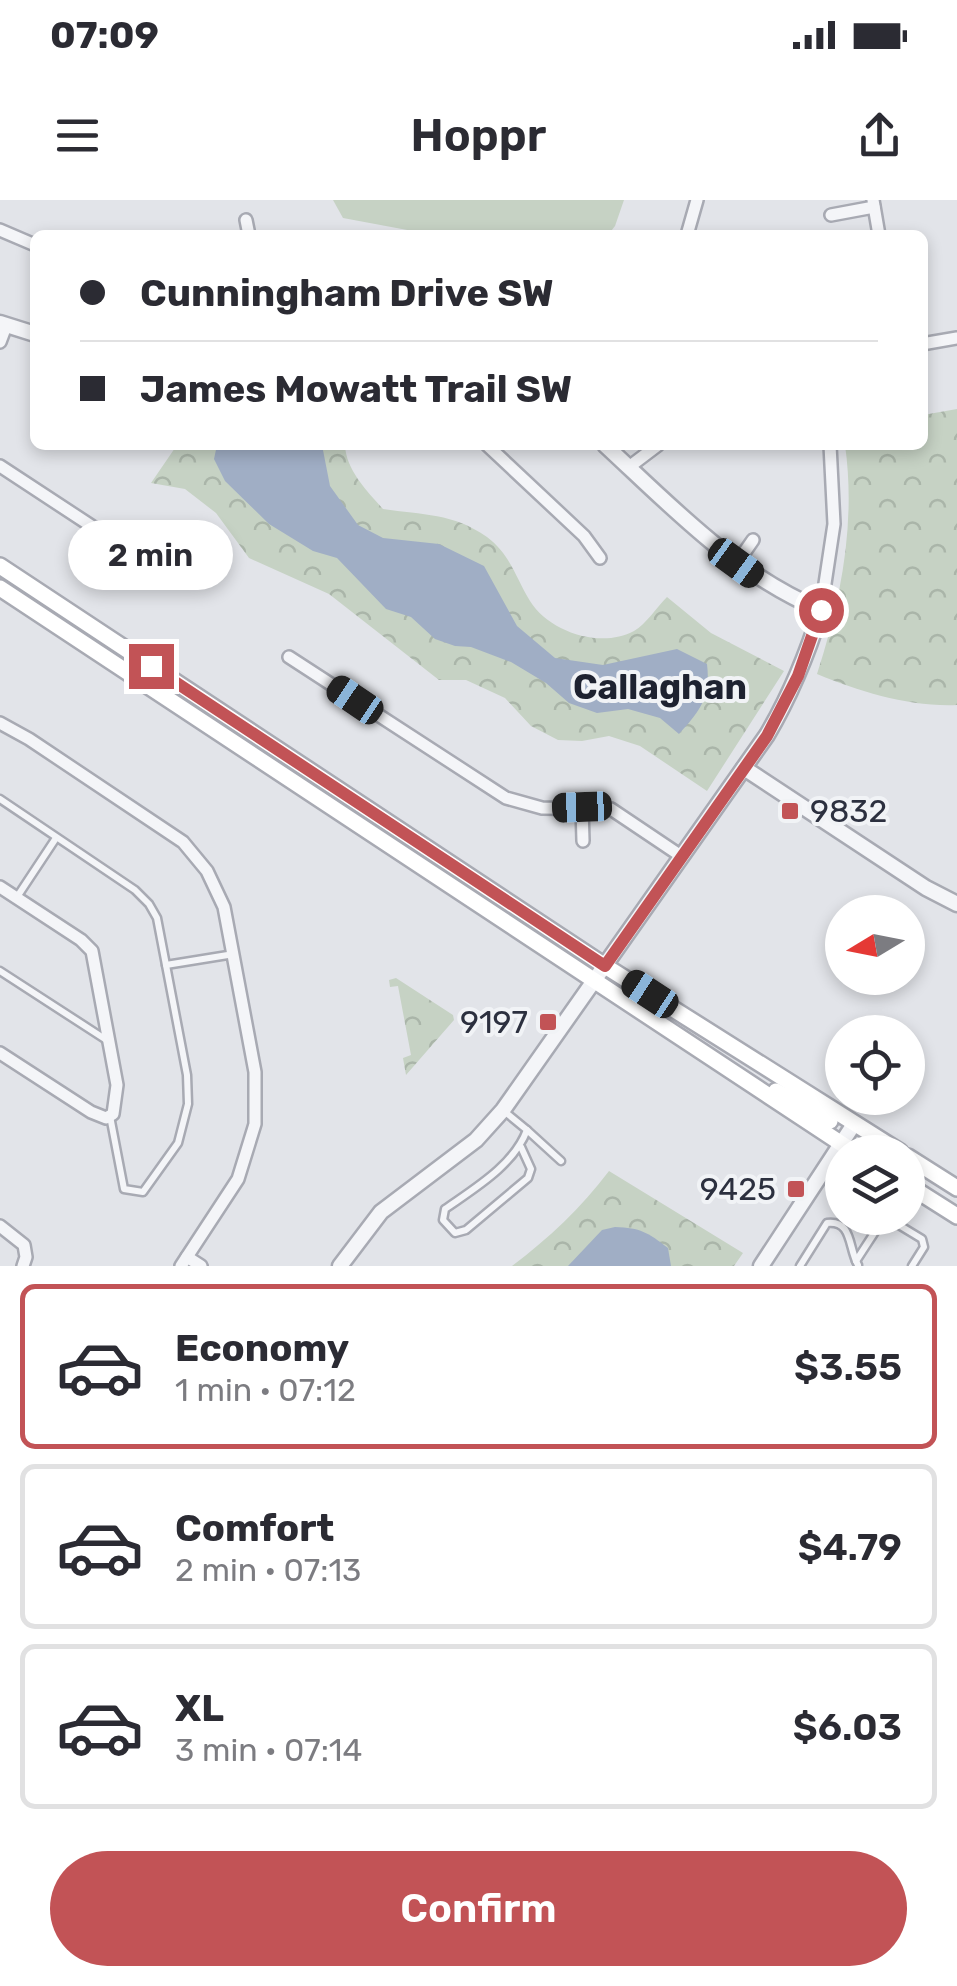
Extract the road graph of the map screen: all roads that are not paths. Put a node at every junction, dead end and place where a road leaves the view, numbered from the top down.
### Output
1 (697, 200) edge
2 (874, 203) edge
3 (831, 215) dead end
4 (246, 220) dead end
5 (0, 230) edge
6 (248, 230) edge
7 (689, 230) edge
8 (879, 230) edge
9 (30, 243) edge
10 (3, 324) edge
11 (30, 332) edge
12 (957, 338) edge
13 (0, 342) edge
14 (928, 343) edge
15 (493, 450) edge
16 (610, 450) edge
17 (651, 450) edge
18 (830, 450) edge
19 (0, 466) edge
20 (629, 467) junction
21 (753, 540) dead end
22 (600, 558) dead end
23 (736, 563) junction
24 (0, 566) edge
25 (166, 566) dead end
26 (0, 588) edge
27 (821, 610) junction
28 (290, 656) dead end
29 (0, 724) edge
30 (744, 768) junction
31 (0, 800) edge
32 (582, 807) junction
33 (56, 838) junction
34 (583, 841) dead end
35 (681, 856) junction
36 (0, 887) edge
37 (16, 898) junction
38 (957, 904) edge
39 (234, 954) junction
40 (166, 966) junction
41 (605, 966) junction
42 (0, 971) edge
43 (594, 981) junction
44 (109, 1042) junction
45 (0, 1053) edge
46 (750, 1084) junction
47 (504, 1110) junction
48 (110, 1116) junction
49 (854, 1124) junction
50 (527, 1130) junction
51 (827, 1135) edge
52 (851, 1135) edge
53 (872, 1135) edge
54 (521, 1147) junction
55 (561, 1161) dead end
56 (925, 1168) edge
57 (825, 1178) edge
58 (957, 1188) edge
59 (925, 1196) edge
60 (956, 1215) edge
61 (0, 1226) edge
62 (184, 1261) edge
63 (857, 1264) edge
64 (23, 1266) edge
65 (201, 1266) edge
66 (340, 1266) edge
67 (760, 1266) edge
68 (800, 1266) edge
69 (912, 1266) edge

1 - 7 street
2 - 3 street
2 - 8 street
4 - 6 street
5 - 9 street
10 - 11 street
10 - 13 street
12 - 14 street
15 - 22 street
16 - 20 street
17 - 20 street
18 - 27 street
19 - 25 street
20 - 23 street
21 - 23 street
23 - 27 street
24 - 41 main road
26 - 43 main road
27 - 30 street
28 - 32 street
29 - 39 street
30 - 35 street
30 - 38 street
31 - 33 lane
32 - 34 street
32 - 35 street
33 - 37 lane
33 - 40 lane
35 - 41 street
36 - 37 street
37 - 44 street
39 - 40 lane
39 - 62 street
40 - 48 lane
41 - 43 street
41 - 49 main road
42 - 44 lane
43 - 46 main road
43 - 47 street
44 - 48 street
45 - 48 street
46 - 49 main road
46 - 51 main road
47 - 50 lane
47 - 66 street
49 - 52 street
49 - 53 main road
50 - 54 lane
50 - 55 lane
54 - 54 lane
56 - 58 main road
57 - 67 street
59 - 60 main road
61 - 64 street
62 - 65 street
63 - 68 lane
63 - 69 lane

